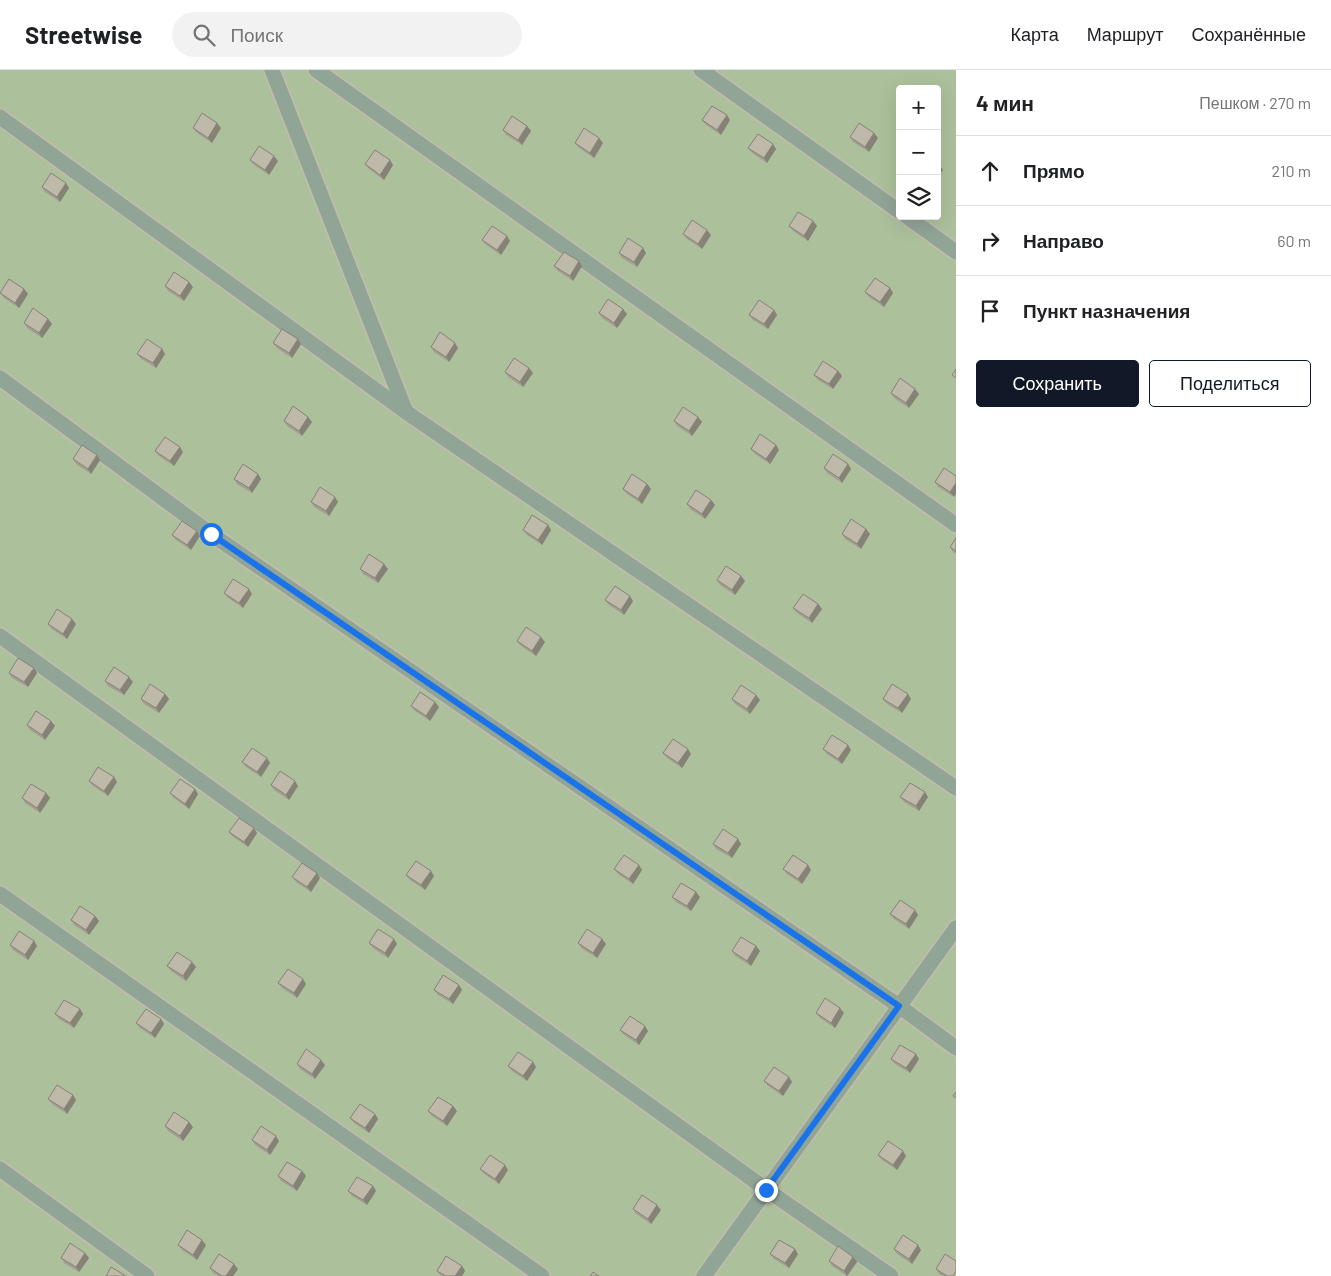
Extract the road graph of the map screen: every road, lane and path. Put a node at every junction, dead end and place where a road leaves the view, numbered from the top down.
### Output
1 (272, 70) edge
2 (316, 70) edge
3 (701, 70) edge
4 (0, 117) edge
5 (896, 209) edge
6 (912, 220) edge
7 (956, 252) edge
8 (0, 378) edge
9 (406, 412) junction
10 (956, 525) edge
11 (0, 636) edge
12 (956, 788) edge
13 (0, 894) edge
14 (956, 928) edge
15 (899, 1006) junction
16 (956, 1048) edge
17 (0, 1169) edge
18 (766, 1190) junction
19 (147, 1276) edge
20 (542, 1276) edge
21 (704, 1276) edge
22 (891, 1276) edge

1 - 9 lane
2 - 10 lane
3 - 5 lane
4 - 9 lane
6 - 7 lane
8 - 15 lane
9 - 12 lane
11 - 18 lane
13 - 20 lane
14 - 15 lane
15 - 16 lane
15 - 18 lane
17 - 19 lane
18 - 21 lane
18 - 22 lane

